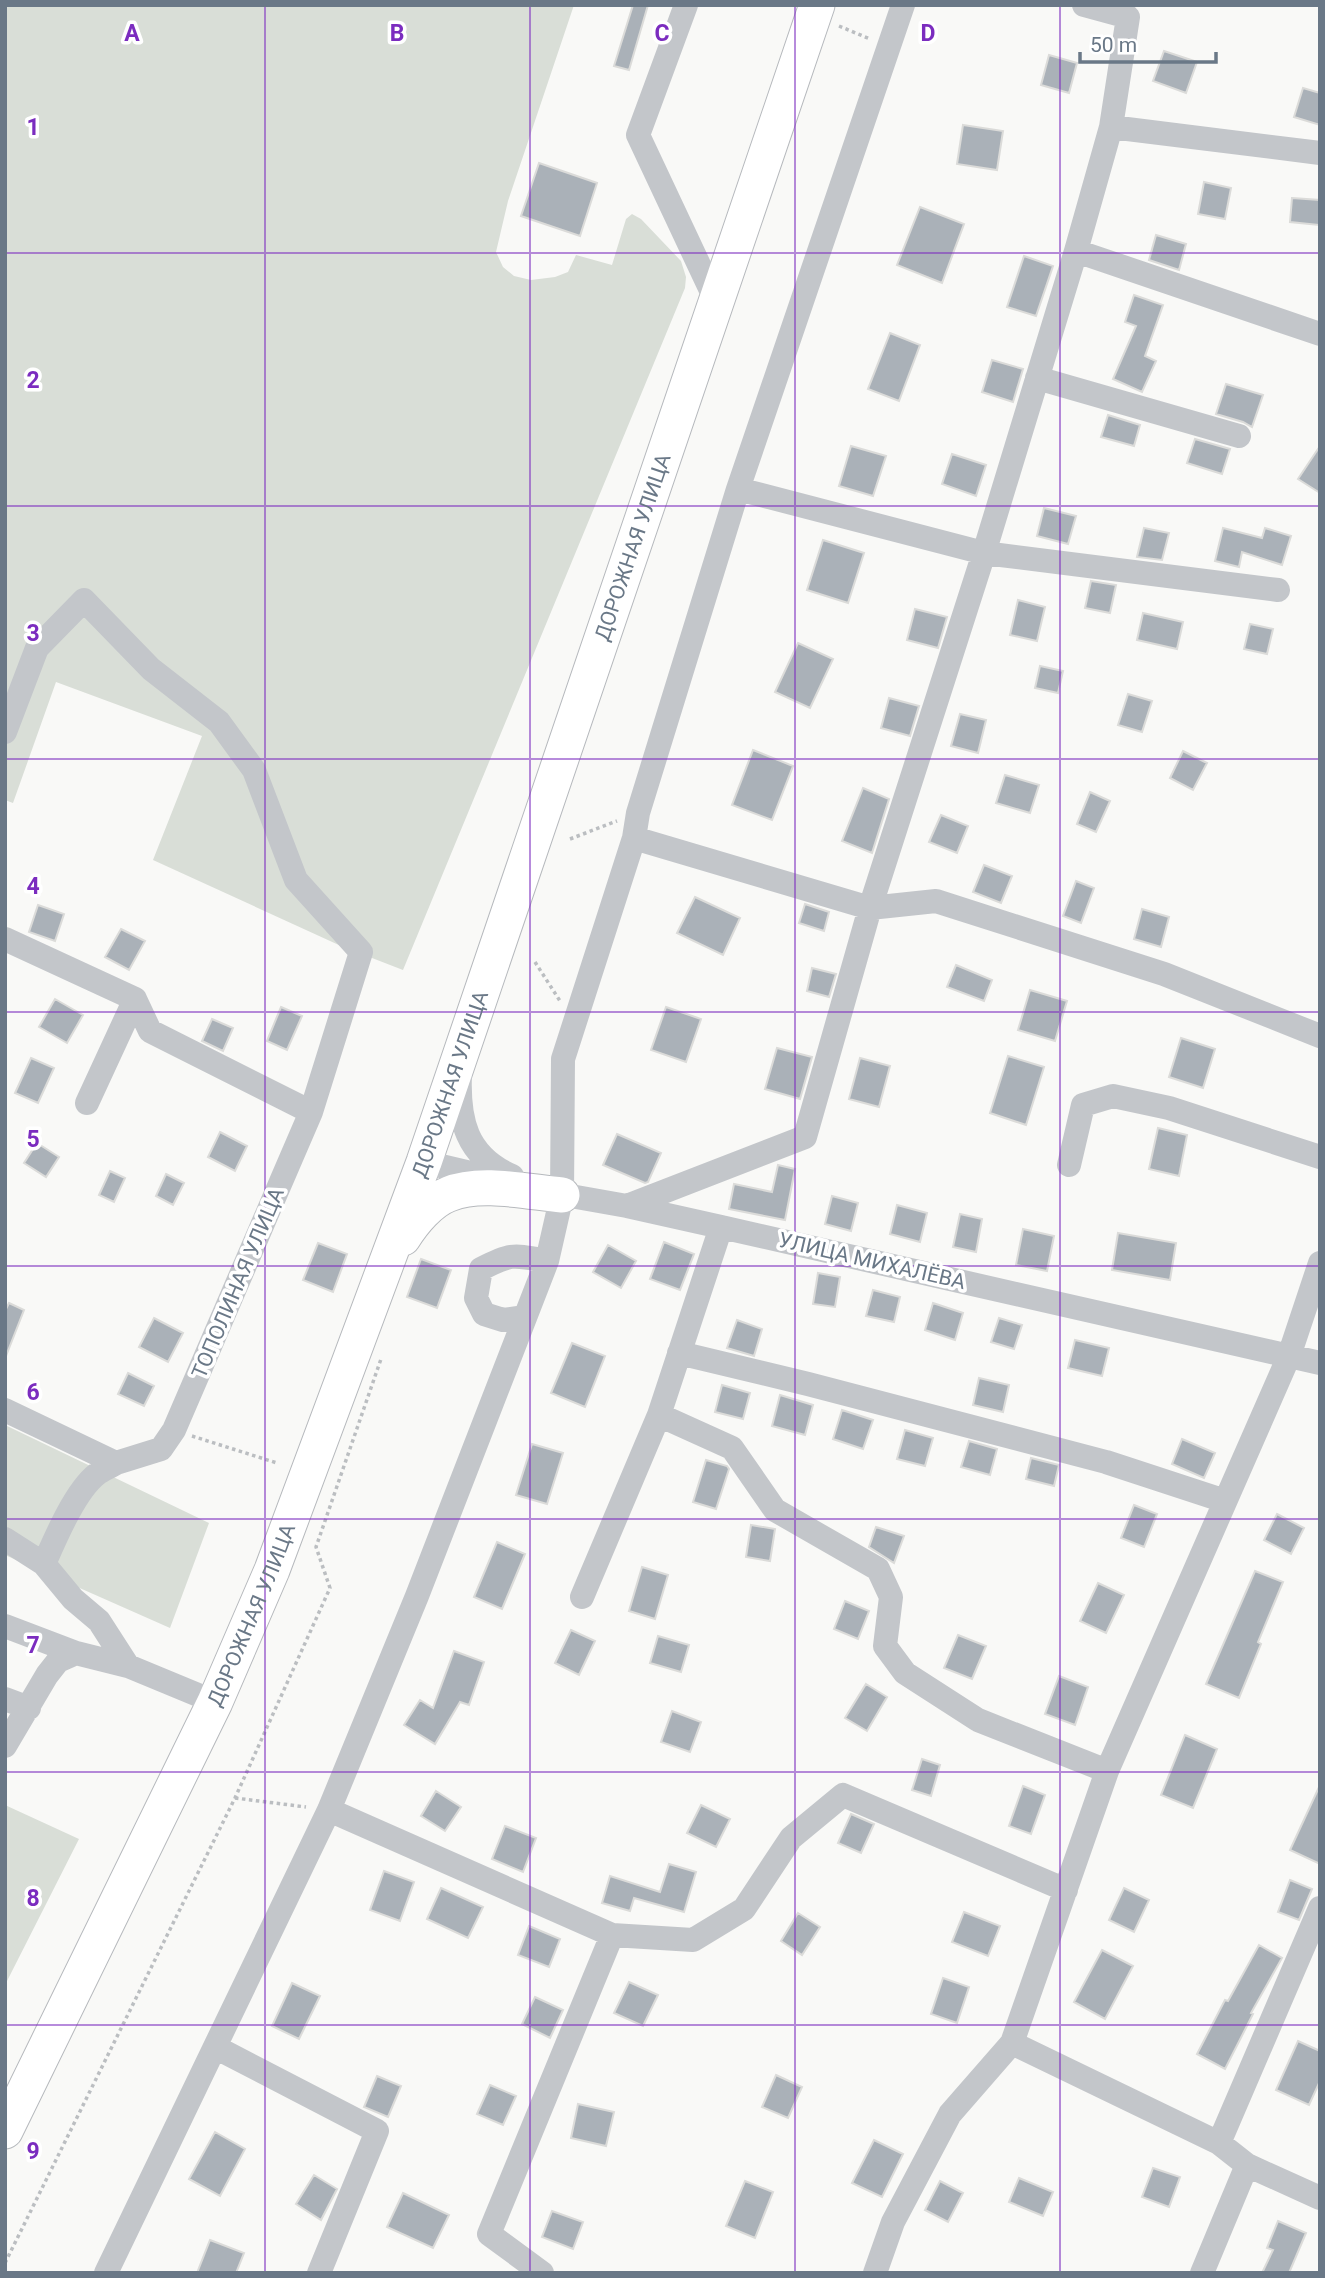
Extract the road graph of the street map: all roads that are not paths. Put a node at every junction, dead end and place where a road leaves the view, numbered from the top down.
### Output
1 (686, 5) edge
2 (903, 5) edge
3 (1084, 5) edge
4 (827, 15) edge
5 (1111, 127) junction
6 (1320, 153) edge
7 (1076, 251) junction
8 (716, 302) junction
9 (1320, 334) edge
10 (1037, 378) junction
11 (1239, 436) dead end
12 (738, 488) junction
13 (984, 553) junction
14 (1278, 590) dead end
15 (5, 733) edge
16 (634, 838) junction
17 (870, 908) junction
18 (5, 939) edge
19 (135, 999) junction
20 (1320, 1036) edge
21 (460, 1055) junction
22 (87, 1103) dead end
23 (311, 1112) junction
24 (1320, 1157) edge
25 (424, 1162) junction
26 (1069, 1165) dead end
27 (562, 1195) junction
28 (627, 1206) junction
29 (721, 1227) junction
30 (547, 1261) junction
31 (387, 1262) junction
32 (1320, 1263) edge
33 (525, 1317) junction
34 (679, 1353) junction
35 (1289, 1356) junction
36 (1320, 1363) edge
37 (5, 1410) edge
38 (659, 1415) junction
39 (116, 1463) junction
40 (1225, 1501) junction
41 (5, 1539) edge
42 (44, 1564) junction
43 (582, 1597) dead end
44 (5, 1626) edge
45 (76, 1653) junction
46 (128, 1667) junction
47 (5, 1699) edge
48 (215, 1702) junction
49 (29, 1708) junction
50 (5, 1746) edge
51 (1107, 1771) junction
52 (329, 1810) junction
53 (1066, 1890) junction
54 (1320, 1908) edge
55 (612, 1935) junction
56 (1012, 2043) junction
57 (215, 2047) junction
58 (5, 2131) edge
59 (1219, 2143) junction
60 (1247, 2165) junction
61 (1320, 2198) edge
62 (106, 2273) edge
63 (319, 2273) edge
64 (542, 2273) edge
65 (876, 2273) edge
66 (1202, 2273) edge

1 - 8 street
2 - 12 street
3 - 5 street
4 - 8 highway, ДОРОЖНАЯ УЛИЦА
5 - 6 street
5 - 7 street
7 - 9 street
7 - 10 street
8 - 21 highway, ДОРОЖНАЯ УЛИЦА
10 - 11 street
10 - 13 street
12 - 13 street
12 - 16 street
13 - 14 street
13 - 17 street
15 - 23 street, ТОПОЛИНАЯ УЛИЦА
16 - 17 street
16 - 27 street
17 - 20 street
17 - 28 street
18 - 19 street
19 - 22 street
19 - 23 street
21 - 25 highway, ДОРОЖНАЯ УЛИЦА
21 - 27 street
23 - 39 street, ТОПОЛИНАЯ УЛИЦА
24 - 26 street
25 - 27 street, УЛИЦА МИХАЛЁВА
25 - 31 highway, ДОРОЖНАЯ УЛИЦА
27 - 28 street, УЛИЦА МИХАЛЁВА
27 - 30 street
27 - 31 highway
28 - 29 street, УЛИЦА МИХАЛЁВА
29 - 34 street
29 - 35 street, УЛИЦА МИХАЛЁВА
30 - 33 street
30 - 33 street
31 - 48 highway, ДОРОЖНАЯ УЛИЦА
32 - 35 street
33 - 52 street
34 - 38 street
34 - 40 street
35 - 36 street, УЛИЦА МИХАЛЁВА
35 - 40 street
37 - 39 street
38 - 43 street
38 - 51 street
39 - 42 street
40 - 51 street
41 - 42 street
42 - 46 street
44 - 45 street
45 - 46 street
45 - 49 street
46 - 48 street
47 - 49 street
48 - 58 highway, ДОРОЖНАЯ УЛИЦА
49 - 50 street
51 - 53 street
52 - 55 street
52 - 57 street
53 - 55 street
53 - 56 street
54 - 59 street
55 - 64 street
56 - 59 street
56 - 65 street
57 - 62 street
57 - 63 street
59 - 60 street
60 - 61 street
60 - 66 street

